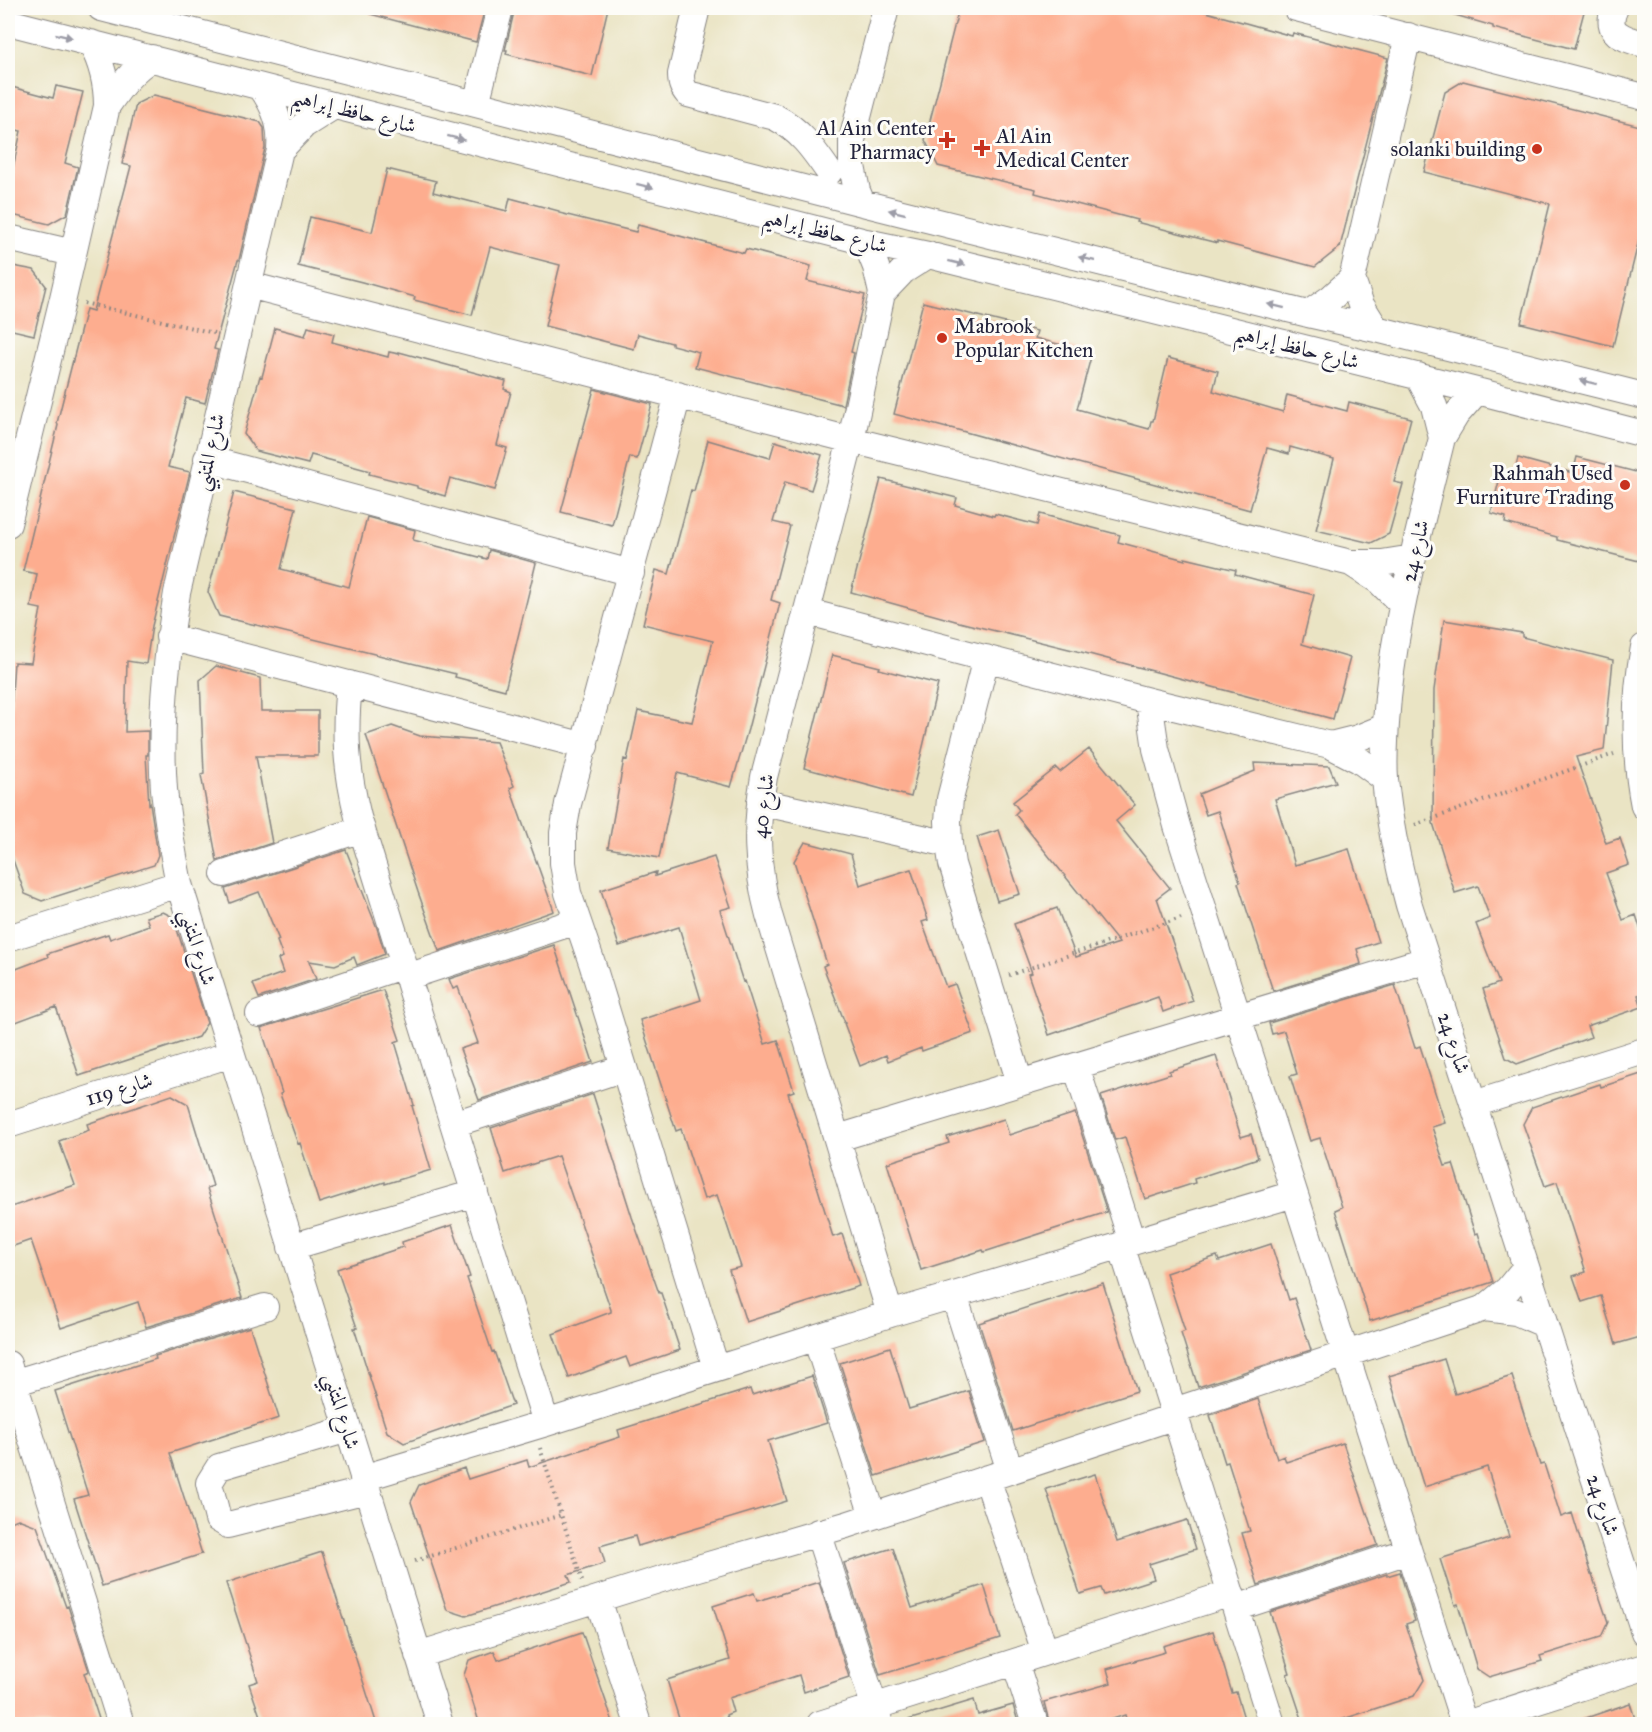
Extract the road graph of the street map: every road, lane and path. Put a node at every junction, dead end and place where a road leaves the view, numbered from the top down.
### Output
1 (101, 8) edge
2 (500, 8) edge
3 (697, 8) edge
4 (886, 8) edge
5 (1296, 8) edge
6 (1615, 8) edge
7 (142, 13) edge
8 (8, 22) edge
9 (1408, 36) junction
10 (91, 43) junction
11 (1644, 44) edge
12 (152, 58) junction
13 (261, 87) junction
14 (1644, 97) edge
15 (476, 104) junction
16 (107, 106) junction
17 (334, 106) junction
18 (852, 140) junction
19 (280, 150) junction
20 (829, 172) junction
21 (797, 186) junction
22 (862, 203) junction
23 (8, 238) edge
24 (866, 242) junction
25 (73, 253) junction
26 (928, 255) junction
27 (1352, 279) junction
28 (249, 285) junction
29 (882, 292) junction
30 (63, 298) junction
31 (1308, 314) junction
32 (1376, 329) junction
33 (236, 339) junction
34 (1418, 376) junction
35 (1477, 391) junction
36 (678, 395) junction
37 (1644, 396) edge
38 (19, 430) edge
39 (1644, 434) edge
40 (1442, 438) junction
41 (851, 440) junction
42 (207, 459) junction
43 (8, 524) edge
44 (1413, 558) junction
45 (1351, 563) junction
46 (631, 573) junction
47 (1402, 604) junction
48 (808, 612) junction
49 (169, 637) junction
50 (1644, 647) edge
51 (986, 658) junction
52 (349, 684) junction
53 (1642, 688) edge
54 (1149, 701) junction
55 (1385, 727) junction
56 (1330, 745) junction
57 (1638, 745) junction
58 (585, 746) junction
59 (1385, 778) junction
60 (1644, 797) edge
61 (760, 802) junction
62 (362, 829) junction
63 (1392, 833) junction
64 (949, 844) junction
65 (224, 874) dead end
66 (178, 884) junction
67 (1203, 910) junction
68 (577, 921) junction
69 (8, 938) edge
70 (1426, 960) junction
71 (405, 971) junction
72 (988, 981) junction
73 (259, 1014) dead end
74 (1238, 1018) junction
75 (1644, 1051) edge
76 (231, 1054) junction
77 (1076, 1066) junction
78 (624, 1068) junction
79 (1020, 1083) junction
80 (1474, 1104) junction
81 (454, 1124) junction
82 (8, 1125) edge
83 (837, 1138) junction
84 (475, 1193) junction
85 (1294, 1194) junction
86 (1127, 1243) junction
87 (291, 1246) junction
88 (1526, 1267) junction
89 (954, 1296) junction
90 (265, 1307) dead end
91 (1485, 1308) junction
92 (890, 1314) junction
93 (1544, 1323) junction
94 (816, 1338) junction
95 (1345, 1353) junction
96 (716, 1368) junction
97 (11, 1386) edge
98 (1175, 1414) junction
99 (540, 1425) junction
100 (348, 1429) junction
101 (999, 1475) junction
102 (365, 1484) junction
103 (561, 1515) junction
104 (873, 1516) junction
105 (818, 1532) junction
106 (1408, 1551) junction
107 (391, 1568) junction
108 (1233, 1600) junction
109 (593, 1601) junction
110 (1644, 1632) edge
111 (1045, 1652) junction
112 (418, 1655) junction
113 (1015, 1662) junction
114 (1644, 1667) edge
115 (877, 1716) edge
116 (121, 1725) edge
117 (440, 1725) edge
118 (638, 1725) edge
119 (820, 1725) edge
120 (1035, 1725) edge
121 (1272, 1725) edge
122 (1465, 1725) edge

1 - 7 street, شارع حافظ إبراهيم
2 - 15 street
3 - 20 street
4 - 18 street
5 - 9 street
6 - 11 street
7 - 15 street, شارع حافظ إبراهيم
8 -> 10 street, شارع حافظ إبراهيم
9 - 14 street
9 - 27 street
10 - 12 street, شارع حافظ إبراهيم
10 - 16 street
12 - 13 street, شارع حافظ إبراهيم
12 - 16 street
13 - 17 street, شارع حافظ إبراهيم
13 - 19 street, شارع المتنبي
15 - 21 street, شارع حافظ إبراهيم
16 - 25 street
17 - 19 street
17 -> 24 street, شارع حافظ إبراهيم
18 - 20 street
18 - 22 street
19 - 28 street, شارع المتنبي
20 - 21 street
21 - 22 street, شارع حافظ إبراهيم
31 -> 22 street, شارع حافظ إبراهيم
23 - 25 street
24 - 26 street, شارع حافظ إبراهيم
24 - 29 street, شارع 40
25 - 30 street
26 - 29 street
26 -> 34 street, شارع حافظ إبراهيم
27 - 31 street
27 - 32 street
28 - 33 street, شارع المتنبي
28 - 36 street
29 - 41 street, شارع 40
30 - 33 path
30 - 38 street
31 - 32 street, شارع حافظ إبراهيم
37 -> 32 street, شارع حافظ إبراهيم
33 - 42 street, شارع المتنبي
34 - 35 street, شارع حافظ إبراهيم
34 - 40 street, شارع 24
35 - 39 street, شارع حافظ إبراهيم
35 - 40 street, شارع 24
36 - 41 street
36 - 46 street
38 - 43 street
40 - 44 street, شارع 24
41 - 45 street
41 - 48 street, شارع 40
42 - 46 street
42 - 49 street, شارع المتنبي
44 - 45 street
44 - 47 street, شارع 24
45 - 47 street
46 - 58 street
47 - 55 street, شارع 24
48 - 51 street
48 - 61 street, شارع 40
49 - 52 street
49 - 66 street, شارع المتنبي
50 - 53 street
51 - 54 street
51 - 64 street
52 - 58 street
52 - 62 street
53 - 57 street
54 - 56 street
54 - 67 street
55 - 56 street
55 - 59 street, شارع 24
56 - 59 street
57 - 60 street
57 - 63 path
58 - 68 street
59 - 63 street, شارع 24
61 - 64 street
61 - 83 street, شارع 40
62 - 65 street
62 - 71 street
63 - 70 street, شارع 24
64 - 72 street
66 - 69 street
66 - 76 street, شارع المتنبي
67 - 72 path
67 - 74 street
68 - 71 street
68 - 78 street
70 - 74 street
70 - 80 street, شارع 24
71 - 73 street
71 - 81 street
72 - 79 street
74 - 77 street
74 - 85 street
75 - 80 street
76 - 82 street, شارع 119
76 - 87 street, شارع المتنبي
77 - 79 street
77 - 86 street
78 - 81 street
78 - 96 street
79 - 83 street
80 - 88 street, شارع 24
81 - 84 street
83 - 92 street, شارع 40
84 - 87 street
84 - 99 street
85 - 86 street
85 - 95 street
86 - 89 street
86 - 98 street
87 - 100 street, شارع المتنبي
88 - 91 street
88 - 93 street, شارع 24
89 - 92 street
89 - 101 street
90 - 97 street
91 - 93 street
91 - 95 street
92 - 94 street
93 - 110 street, شارع 24
94 - 96 street
94 - 104 street
95 - 98 street
95 - 106 street
96 - 99 street
97 - 116 street
98 - 101 street
98 - 108 street
99 - 102 street
99 - 103 path
100 - 102 street, شارع المتنبي
100 - 102 street
101 - 104 street
101 - 111 street
102 - 107 street, شارع المتنبي
103 - 107 path
103 - 109 path
104 - 105 street
105 - 109 street
105 - 115 street
106 - 108 street
106 - 122 street
107 - 112 street, شارع المتنبي
108 - 111 street
108 - 121 street
109 - 112 street
109 - 118 street
111 - 113 street
112 - 117 street, شارع المتنبي
113 - 115 street
113 - 120 street
114 - 122 street
115 - 119 street

